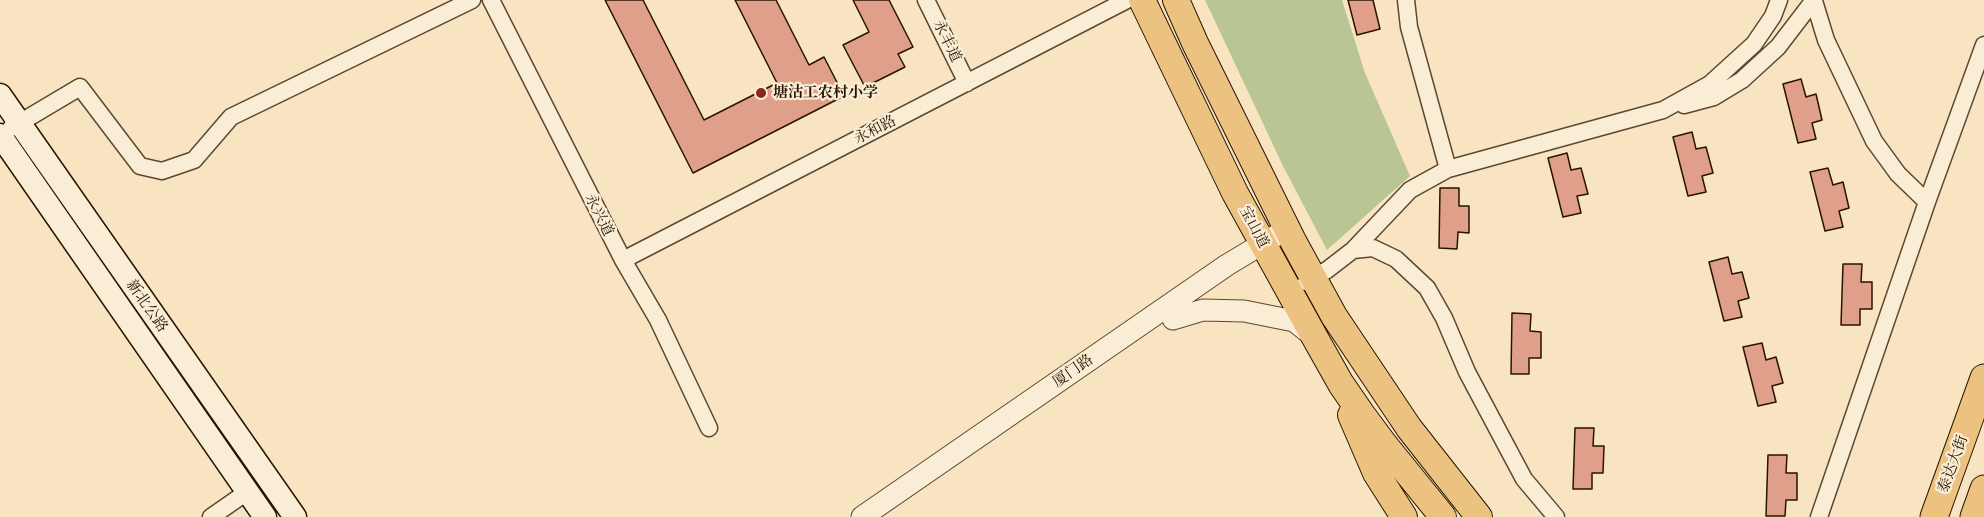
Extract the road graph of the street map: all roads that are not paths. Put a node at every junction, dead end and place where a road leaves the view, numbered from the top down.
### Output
1 (472, 0) edge
2 (491, 0) edge
3 (926, 0) edge
4 (1127, 0) edge
5 (1142, 0) edge
6 (1176, 0) edge
7 (1406, 0) edge
8 (1779, 0) edge
9 (1814, 0) edge
10 (1984, 45) edge
11 (967, 83) junction
12 (0, 95) edge
13 (1663, 110) junction
14 (6, 131) edge
15 (1448, 169) junction
16 (1927, 202) junction
17 (1290, 235) junction
18 (1266, 249) junction
19 (1353, 250) junction
20 (623, 260) junction
21 (1313, 278) junction
22 (1290, 292) junction
23 (1173, 319) junction
24 (1314, 336) junction
25 (1984, 378) edge
26 (1341, 384) junction
27 (709, 428) dead end
28 (1984, 489) edge
29 (247, 492) junction
30 (211, 517) edge
31 (265, 517) edge
32 (295, 517) edge
33 (862, 517) edge
34 (884, 517) edge
35 (1404, 517) edge
36 (1443, 517) edge
37 (1479, 517) edge
38 (1556, 517) edge
39 (1819, 517) edge
40 (1934, 517) edge
41 (1974, 517) edge

1 - 14 street
2 - 20 street, 永兴道
3 - 11 street, 永丰道
4 - 11 street, 永和路
5 - 18 main road, 宝山道
6 - 17 main road, 宝山道
7 - 15 street
8 - 13 street
9 - 13 street
9 - 16 street
10 - 16 street
11 - 20 street, 永和路
12 - 14 main road, 新北公路
13 - 15 street
14 - 29 main road, 新北公路
14 - 32 main road, 新北公路
15 - 19 street
16 - 39 street
17 - 18 street, 厦门路
17 - 21 main road, 宝山道
18 - 22 main road, 宝山道
18 - 23 street, 厦门路
18 - 33 street, 厦门路
19 - 21 street
19 - 38 street
20 - 27 street, 永兴道
21 - 22 street
21 - 37 main road, 宝山道
22 - 24 main road, 宝山道
23 - 24 street
23 - 34 street, 厦门路
24 - 26 main road, 宝山道
25 - 40 highway, 泰达大街
26 - 35 main road
26 - 36 main road, 宝山道
28 - 41 highway
29 - 30 street
29 - 31 main road, 新北公路

